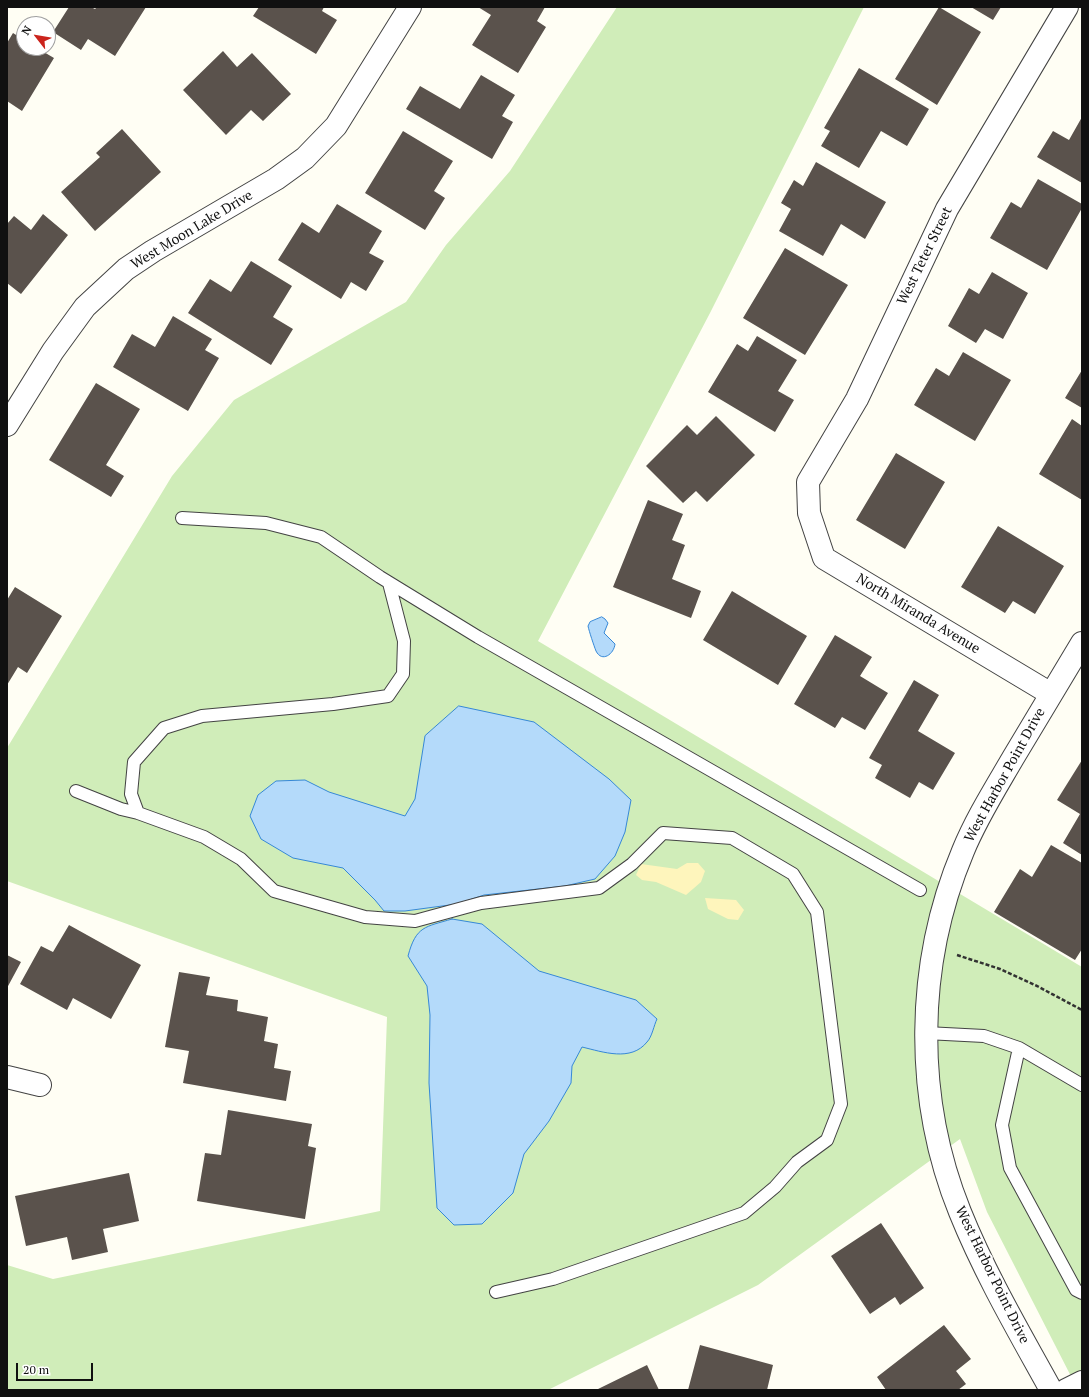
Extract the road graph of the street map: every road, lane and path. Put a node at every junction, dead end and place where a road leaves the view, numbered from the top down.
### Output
1 (410, 7) edge
2 (1067, 7) edge
3 (7, 425) edge
4 (809, 514) joint
5 (182, 518) dead end
6 (389, 583) junction
7 (1082, 643) edge
8 (1052, 694) junction
9 (76, 791) dead end
10 (138, 813) junction
11 (920, 890) dead end
12 (953, 954) dead end
13 (1082, 1010) edge
14 (926, 1033) junction
15 (1019, 1048) junction
16 (7, 1077) edge
17 (40, 1085) dead end
18 (1082, 1085) edge
19 (496, 1292) dead end
20 (1082, 1293) edge
21 (1082, 1382) edge
22 (1051, 1390) edge
23 (1066, 1390) edge

1 - 3 street, West Moon Lake Drive
2 - 4 street, West Teter Street
4 - 8 street, North Miranda Avenue
5 - 6 lane
6 - 10 lane
6 - 11 lane
7 - 8 street, West Harbor Point Drive
8 - 14 street, West Harbor Point Drive
9 - 10 lane
10 - 19 lane
12 - 13 path
14 - 15 lane
14 - 22 street, West Harbor Point Drive
15 - 18 lane
15 - 20 lane
16 - 17 street
21 - 23 street

